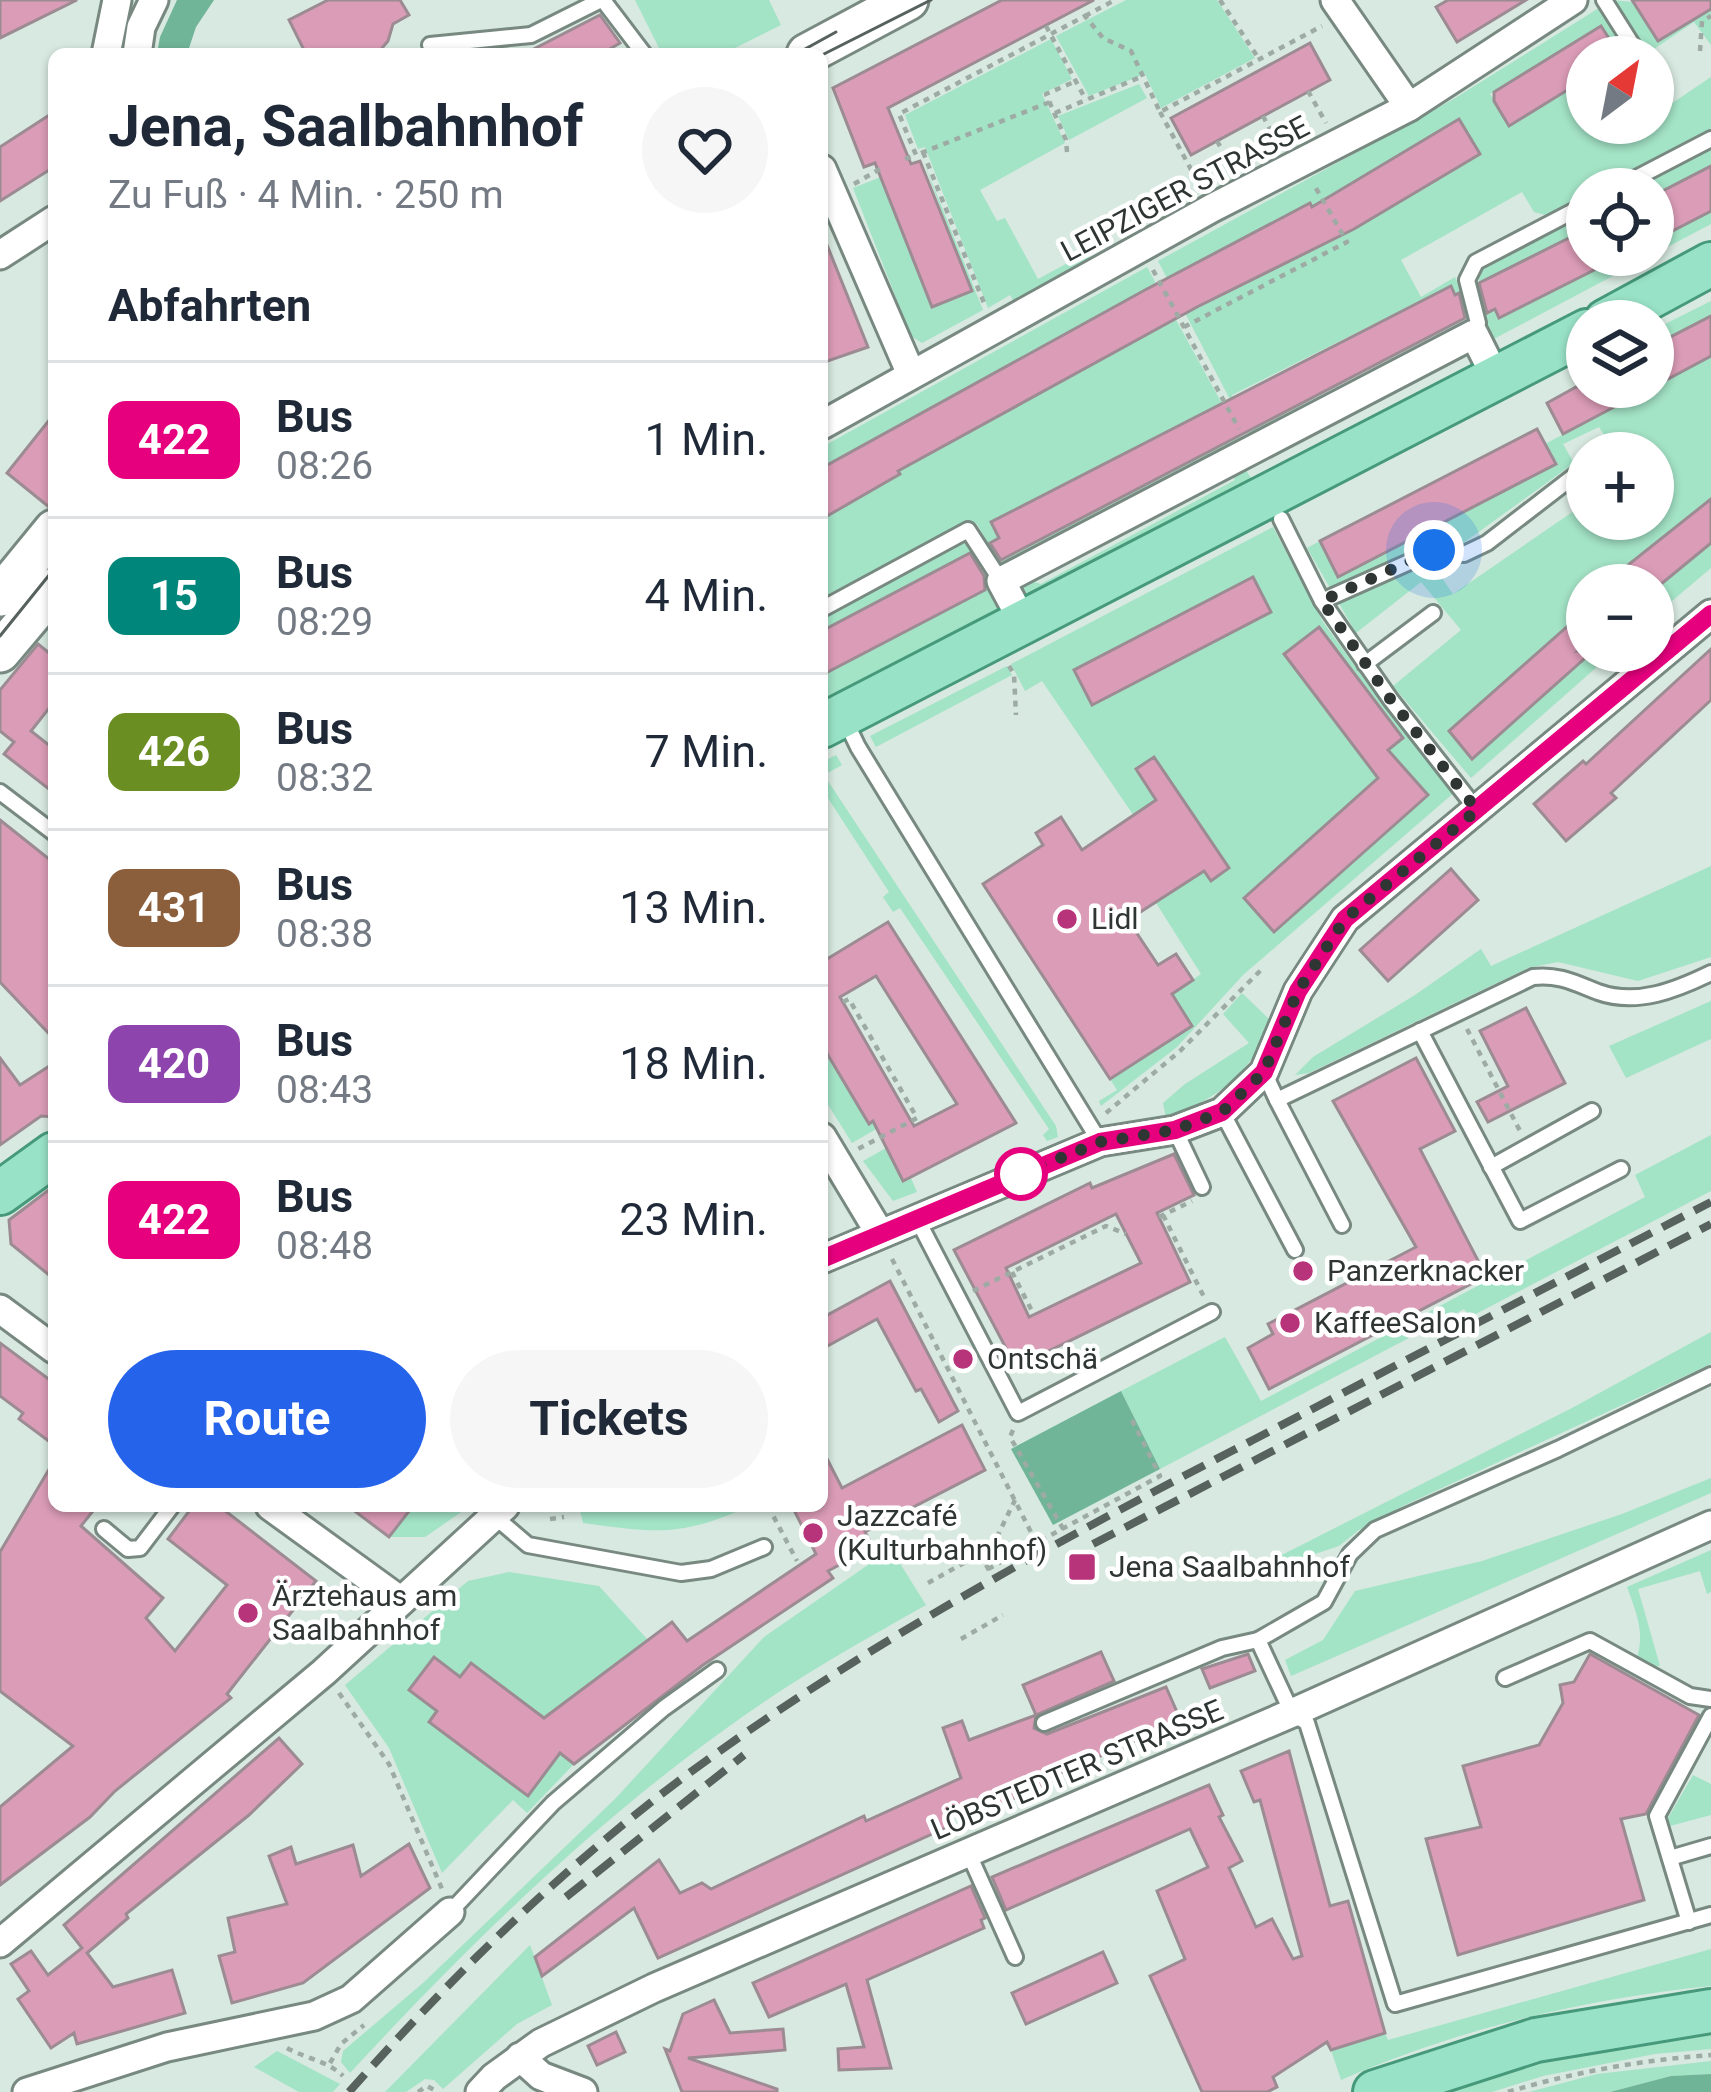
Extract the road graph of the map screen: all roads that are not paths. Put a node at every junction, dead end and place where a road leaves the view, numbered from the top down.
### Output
1 (117, 0) edge
2 (154, 0) edge
3 (602, 0) edge
4 (908, 0) edge
5 (1574, 0) edge
6 (1604, 0) edge
7 (1340, 7) edge
8 (1627, 36) edge
9 (430, 45) dead end
10 (107, 48) edge
11 (138, 48) edge
12 (639, 48) edge
13 (818, 48) edge
14 (1408, 107) junction
15 (1711, 139) edge
16 (1655, 168) edge
17 (828, 183) edge
18 (1566, 215) edge
19 (48, 224) edge
20 (0, 255) edge
21 (1711, 264) edge
22 (1645, 300) edge
23 (1474, 334) junction
24 (1566, 343) edge
25 (911, 374) junction
26 (1497, 380) junction
27 (828, 422) edge
28 (1251, 450) junction
29 (1566, 482) edge
30 (1275, 508) junction
31 (48, 537) edge
32 (1001, 581) junction
33 (48, 595) edge
34 (0, 596) edge
35 (1322, 601) junction
36 (828, 606) edge
37 (1433, 613) dead end
38 (1711, 614) edge
39 (1023, 622) junction
40 (0, 652) edge
41 (1365, 664) junction
42 (833, 721) edge
43 (0, 792) edge
44 (1477, 810) junction
45 (48, 828) edge
46 (1711, 973) edge
47 (1420, 1031) junction
48 (1264, 1072) junction
49 (1277, 1100) junction
50 (1592, 1111) dead end
51 (1222, 1112) junction
52 (1175, 1130) junction
53 (1097, 1138) junction
54 (828, 1147) edge
55 (48, 1158) edge
56 (1491, 1167) junction
57 (1621, 1169) dead end
58 (1202, 1186) road end
59 (0, 1193) edge
60 (916, 1217) junction
61 (1342, 1225) dead end
62 (879, 1232) junction
63 (1295, 1250) dead end
64 (828, 1256) edge
65 (0, 1309) edge
66 (1212, 1312) road end
67 (48, 1345) edge
68 (1711, 1375) edge
69 (167, 1512) edge
70 (283, 1512) edge
71 (494, 1512) edge
72 (498, 1512) edge
73 (1711, 1525) edge
74 (104, 1529) dead end
75 (764, 1547) dead end
76 (400, 1601) junction
77 (1258, 1640) junction
78 (717, 1670) dead end
79 (1505, 1678) dead end
80 (1711, 1699) edge
81 (1292, 1713) junction
82 (1711, 1716) edge
83 (1043, 1723) dead end
84 (1711, 1846) edge
85 (968, 1852) junction
86 (1670, 1858) junction
87 (450, 1912) joint
88 (1711, 1915) edge
89 (1688, 1922) junction
90 (0, 1942) edge
91 (1015, 1957) dead end
92 (1711, 2011) edge
93 (520, 2057) junction
94 (27, 2092) edge
95 (480, 2092) edge
96 (583, 2092) edge
97 (1375, 2092) edge

1 - 10 street
2 - 11 street
3 - 9 lane
3 - 12 lane
4 - 13 street
5 - 14 street, LEIPZIGER STRASSE
6 - 8 lane
7 - 14 street
14 - 25 street, LEIPZIGER STRASSE
15 - 16 lane
17 - 25 street
18 - 23 lane
19 - 20 street
21 - 22 main road
23 - 26 street
23 - 28 street
24 - 26 main road
25 - 27 street, LEIPZIGER STRASSE
26 - 30 main road
28 - 30 street
28 - 32 street
29 - 35 lane
30 - 35 lane
30 - 39 main road
31 - 34 street
32 - 36 lane
32 - 39 street
33 - 40 street
35 - 41 lane
37 - 41 lane
38 - 44 street
39 - 42 main road
41 - 44 lane
42 - 53 lane
43 - 45 lane
44 - 48 street
46 - 47 lane
47 - 49 lane
47 - 56 lane
48 - 49 lane
48 - 51 street
49 - 61 lane
50 - 56 lane
51 - 52 street
51 - 63 lane
52 - 53 street
52 - 58 lane
53 - 60 street
54 - 62 street
55 - 59 main road
56 - 57 lane
60 - 62 street
60 - 66 lane
62 - 64 street
65 - 67 street
68 - 77 lane
69 - 74 lane
70 - 76 street
71 - 76 street
72 - 75 lane
73 - 81 street, LÖBSTEDTER STRASSE
76 - 90 street
77 - 81 lane
77 - 83 lane
78 - 87 lane
79 - 80 lane
81 - 85 street, LÖBSTEDTER STRASSE
81 - 89 lane
82 - 86 lane
84 - 86 lane
85 - 91 lane
85 - 93 street, LÖBSTEDTER STRASSE
86 - 89 lane
87 - 94 street
88 - 89 lane
92 - 97 main road
93 - 95 street, LÖBSTEDTER STRASSE
93 - 96 street

